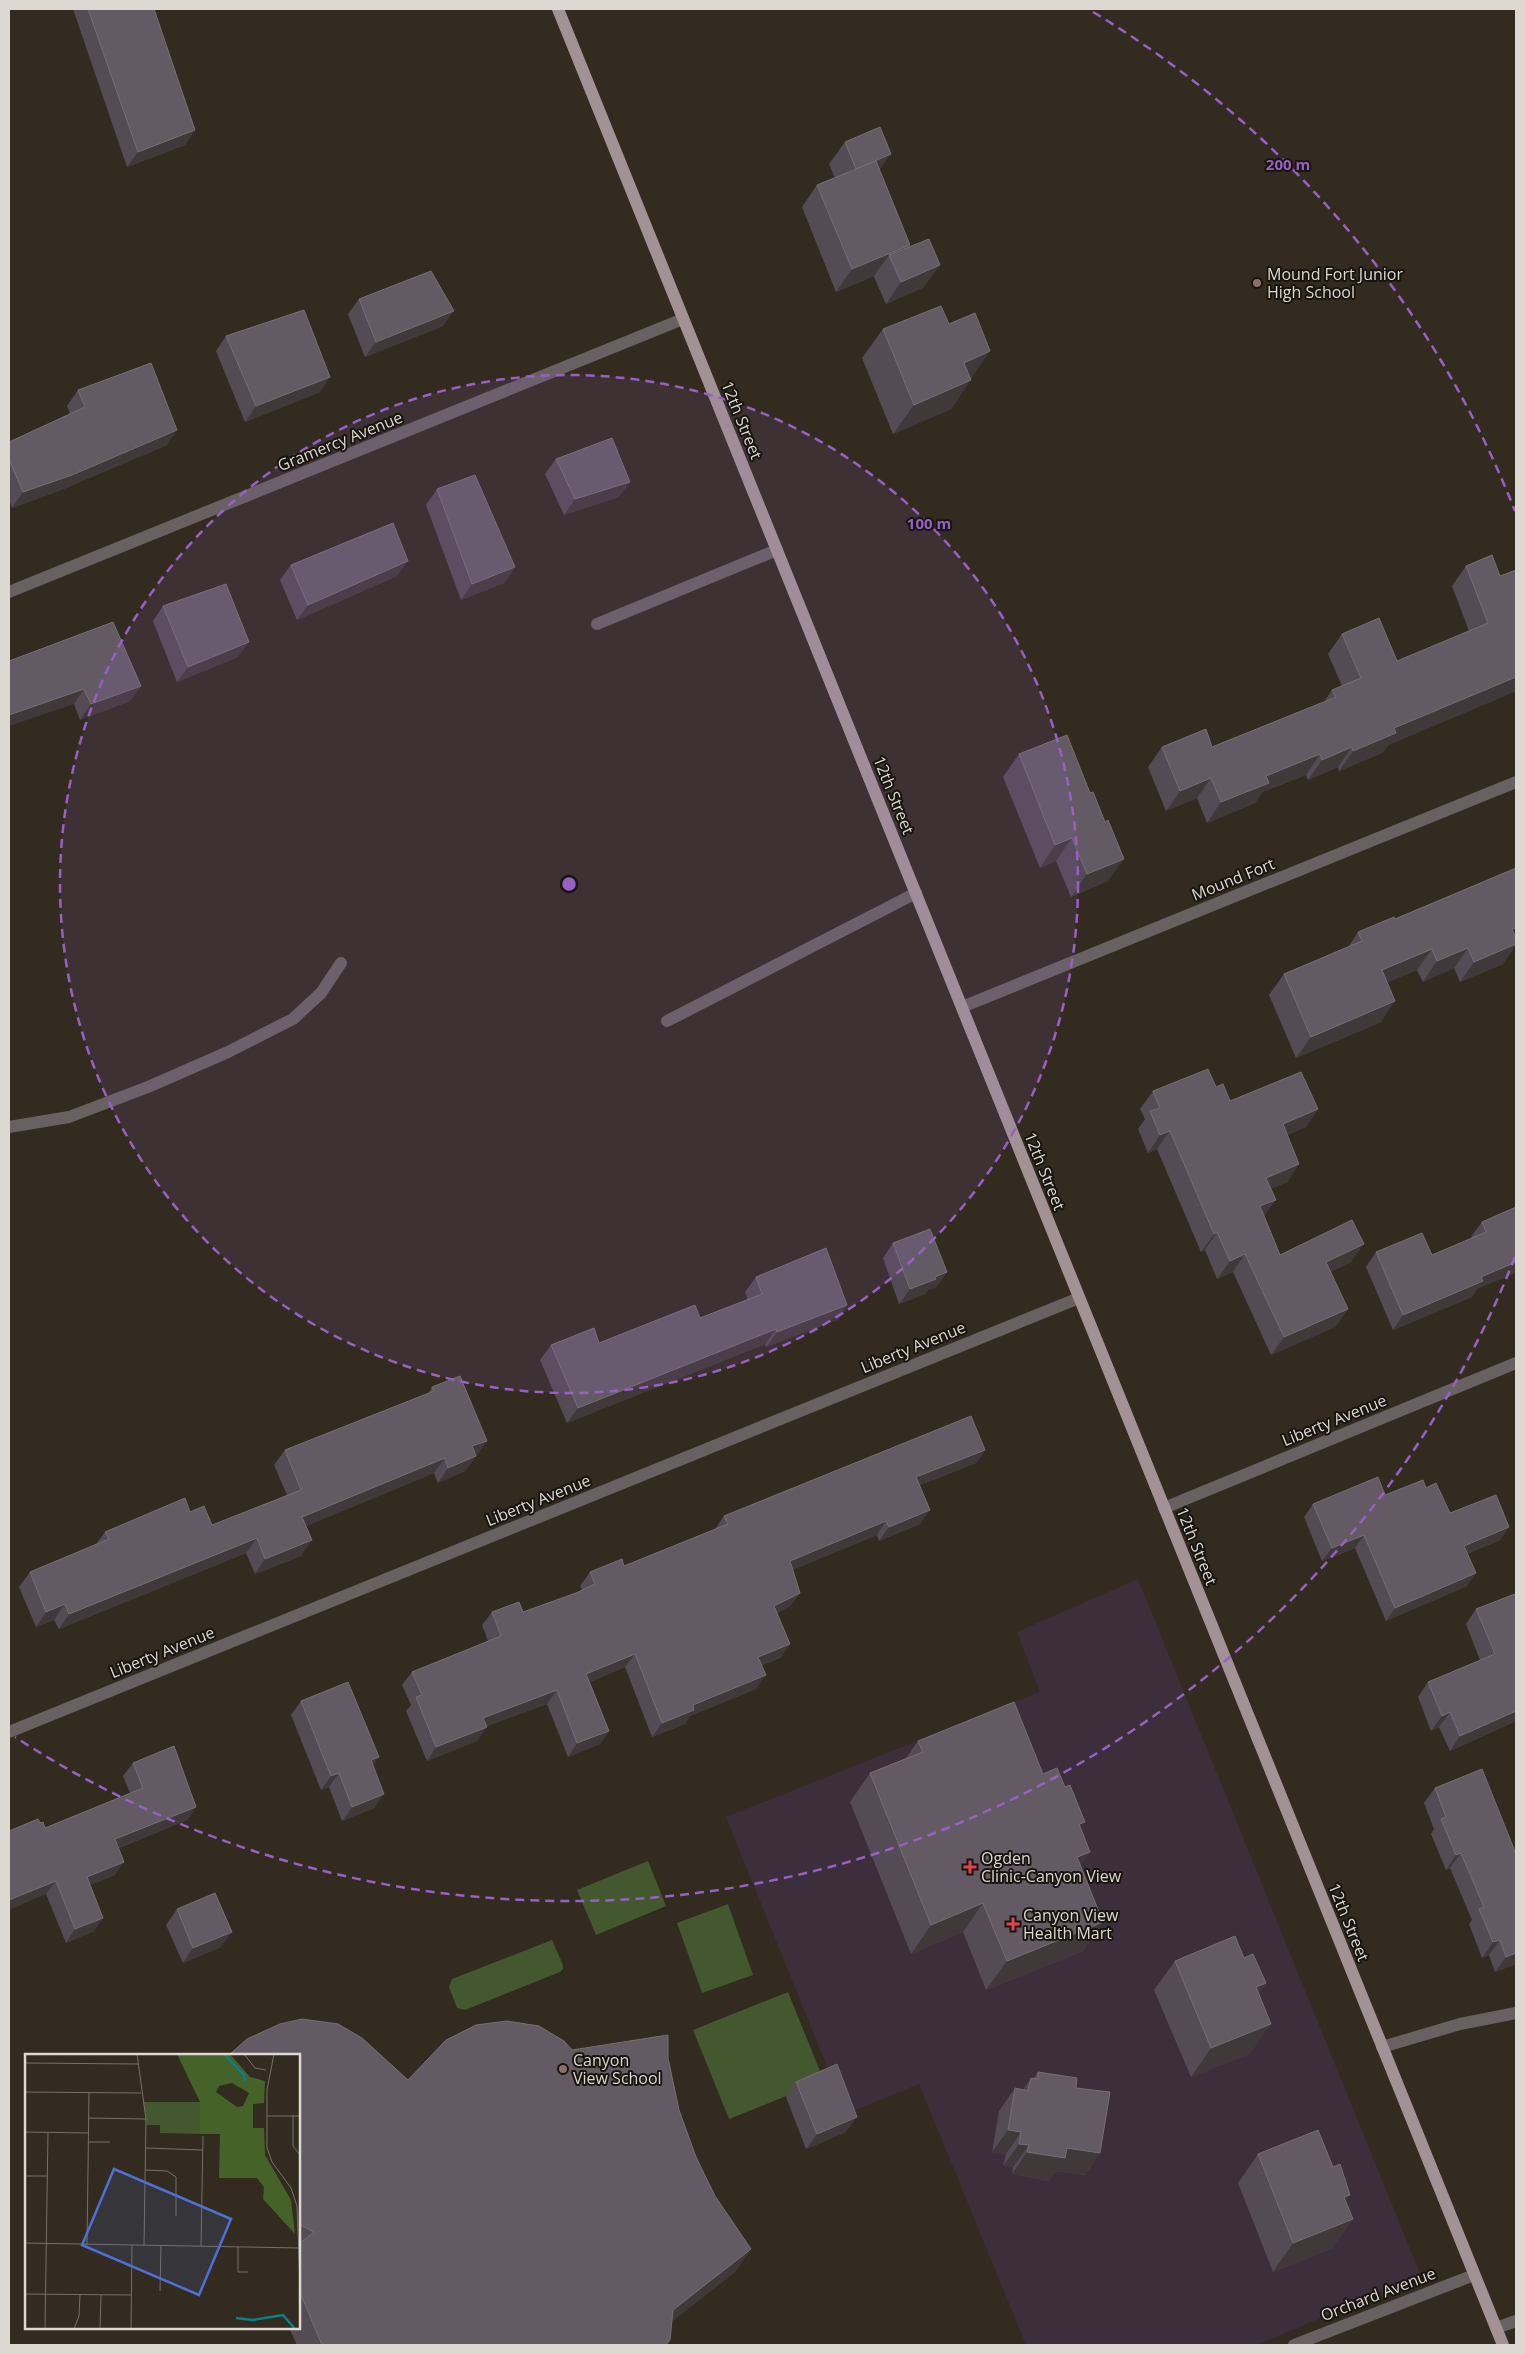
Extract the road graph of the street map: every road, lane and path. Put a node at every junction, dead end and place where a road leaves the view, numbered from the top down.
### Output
1 (558, 9) edge
2 (684, 319) junction
3 (777, 550) junction
4 (9, 592) edge
5 (597, 624) dead end
6 (1516, 782) edge
7 (916, 893) junction
8 (341, 963) dead end
9 (962, 1007) junction
10 (667, 1022) dead end
11 (9, 1127) edge
12 (1079, 1298) junction
13 (1516, 1363) edge
14 (1164, 1508) junction
15 (9, 1732) edge
16 (1516, 2012) edge
17 (1382, 2047) junction
18 (1474, 2275) junction
19 (1516, 2321) edge
20 (1496, 2328) junction
21 (1294, 2345) edge
22 (1502, 2345) edge

1 - 2 main road, 12th Street
2 - 3 main road, 12th Street
2 - 4 street, Gramercy Avenue
3 - 5 street
3 - 7 main road, 12th Street
6 - 9 street, Mound Fort
7 - 9 main road, 12th Street
7 - 10 street
8 - 11 street
9 - 12 main road, 12th Street
12 - 14 main road, 12th Street
12 - 15 street, Liberty Avenue
13 - 14 street, Liberty Avenue
14 - 17 main road, 12th Street
16 - 17 street
17 - 18 main road, 12th Street
18 - 20 main road, 12th Street
18 - 21 street, Orchard Avenue
19 - 20 street
20 - 22 main road, 12th Street

